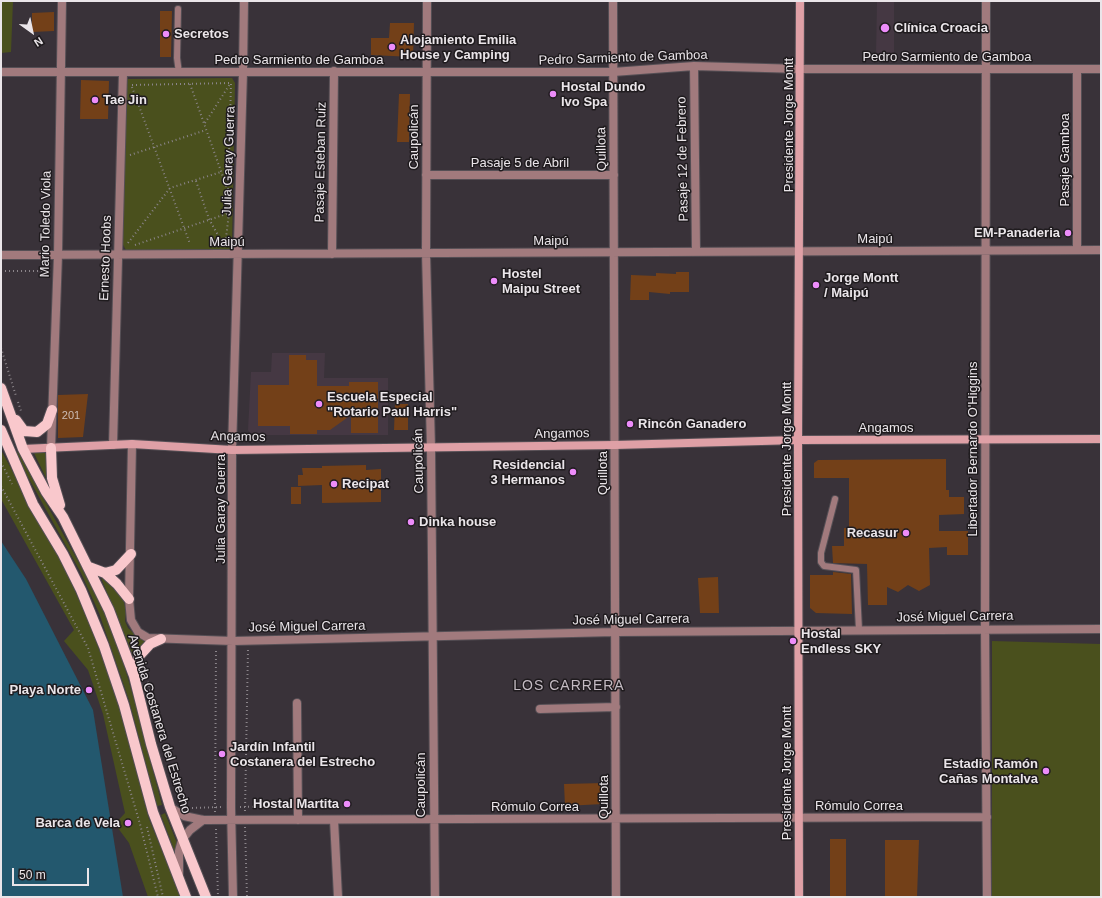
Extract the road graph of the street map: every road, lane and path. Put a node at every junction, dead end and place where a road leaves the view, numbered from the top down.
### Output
1 (62, 1) edge
2 (244, 1) edge
3 (428, 1) edge
4 (613, 1) edge
5 (800, 1) edge
6 (986, 1) edge
7 (178, 9) dead end
8 (694, 66) junction
9 (801, 69) junction
10 (984, 69) junction
11 (1077, 69) junction
12 (1101, 69) edge
13 (334, 71) junction
14 (1, 72) edge
15 (61, 72) junction
16 (188, 72) junction
17 (243, 72) junction
18 (427, 72) junction
19 (613, 72) junction
20 (123, 73) junction
21 (179, 73) junction
22 (231, 83) junction
23 (190, 84) junction
24 (132, 85) junction
25 (131, 93) dead end
26 (205, 123) junction
27 (206, 130) junction
28 (156, 147) junction
29 (121, 157) junction
30 (222, 172) junction
31 (426, 175) junction
32 (614, 176) junction
33 (196, 181) junction
34 (170, 188) junction
35 (228, 191) junction
36 (229, 213) junction
37 (209, 219) junction
38 (184, 228) junction
39 (126, 237) dead end
40 (190, 244) dead end
41 (126, 245) junction
42 (1077, 250) junction
43 (1101, 250) edge
44 (800, 251) junction
45 (985, 251) junction
46 (614, 252) junction
47 (696, 252) junction
48 (426, 253) junction
49 (117, 254) junction
50 (238, 254) junction
51 (332, 254) junction
52 (1, 255) edge
53 (58, 255) junction
54 (1, 271) edge
55 (48, 279) dead end
56 (1, 348) edge
57 (1, 388) edge
58 (5, 400) junction
59 (52, 410) junction
60 (22, 412) dead end
61 (1, 431) edge
62 (1101, 439) edge
63 (798, 440) junction
64 (985, 440) junction
65 (132, 444) junction
66 (113, 445) junction
67 (615, 445) junction
68 (51, 448) junction
69 (431, 448) junction
70 (23, 449) junction
71 (232, 450) junction
72 (1, 462) edge
73 (1, 486) edge
74 (13, 486) dead end
75 (835, 499) dead end
76 (63, 517) junction
77 (131, 554) junction
78 (89, 566) junction
79 (105, 574) junction
80 (129, 599) junction
81 (985, 628) junction
82 (1101, 629) edge
83 (859, 630) junction
84 (799, 631) junction
85 (615, 632) junction
86 (433, 636) junction
87 (161, 639) junction
88 (248, 640) junction
89 (233, 641) junction
90 (209, 648) dead end
91 (146, 670) dead end
92 (134, 676) junction
93 (297, 703) dead end
94 (616, 707) junction
95 (540, 709) dead end
96 (160, 732) dead end
97 (170, 807) junction
98 (987, 817) junction
99 (800, 818) junction
100 (616, 819) junction
101 (203, 820) junction
102 (215, 820) junction
103 (231, 820) junction
104 (245, 820) junction
105 (298, 820) junction
106 (334, 820) junction
107 (433, 820) junction
108 (146, 822) dead end
109 (182, 840) junction
110 (180, 882) junction
111 (158, 897) edge
112 (163, 897) edge
113 (186, 897) edge
114 (206, 897) edge
115 (218, 897) edge
116 (233, 897) edge
117 (247, 897) edge
118 (338, 897) edge
119 (435, 897) edge
120 (616, 897) edge
121 (799, 897) edge
122 (987, 897) edge

1 - 15 street, Mario Toledo Viola
2 - 17 street, Julia Garay Guerra
3 - 18 street, Caupolicán
4 - 19 street, Quillota
5 - 9 street, Presidente Jorge Montt
6 - 10 street, Libertador Bernardo O'Higgins
7 - 21 lane
8 - 9 street, Pedro Sarmiento de Gamboa
8 - 19 street, Pedro Sarmiento de Gamboa
8 - 47 street, Pasaje 12 de Febrero
9 - 10 street, Pedro Sarmiento de Gamboa
9 - 44 street, Presidente Jorge Montt
10 - 11 street, Pedro Sarmiento de Gamboa
10 - 45 street, Libertador Bernardo O'Higgins
11 - 12 street, Pedro Sarmiento de Gamboa
11 - 42 street, Pasaje Gamboa
13 - 17 street, Pedro Sarmiento de Gamboa
13 - 18 street, Pedro Sarmiento de Gamboa
13 - 51 street, Pasaje Esteban Ruiz
14 - 15 street, Pedro Sarmiento de Gamboa
15 - 20 street, Pedro Sarmiento de Gamboa
15 - 53 street, Mario Toledo Viola
16 - 17 street, Pedro Sarmiento de Gamboa
16 - 21 street, Pedro Sarmiento de Gamboa
16 - 23 path
17 - 22 path
17 - 50 street, Julia Garay Guerra
18 - 19 street, Pedro Sarmiento de Gamboa
18 - 31 street, Caupolicán
19 - 32 street, Quillota
20 - 21 street, Pedro Sarmiento de Gamboa
20 - 29 street, Ernesto Hoobs
22 - 23 path
22 - 26 path
22 - 35 path
23 - 24 path
23 - 26 path
24 - 25 path
24 - 28 path
26 - 27 path
27 - 28 path
27 - 30 path
28 - 29 path
28 - 34 path
29 - 49 street, Ernesto Hoobs
30 - 33 path
30 - 35 path
31 - 32 street, Pasaje 5 de Abril
31 - 48 street, Caupolicán
32 - 46 street, Quillota
33 - 34 path
33 - 37 path
34 - 38 path
34 - 41 path
35 - 36 path
36 - 37 path
36 - 37 path
37 - 38 path
38 - 40 path
38 - 41 path
39 - 41 path
42 - 43 street, Maipú
42 - 45 street, Maipú
44 - 45 street, Maipú
44 - 47 street, Maipú
44 - 63 street, Presidente Jorge Montt
45 - 64 street, Libertador Bernardo O'Higgins
46 - 47 street, Maipú
46 - 48 street, Maipú
46 - 67 street, Quillota
48 - 51 street, Maipú
48 - 69 street, Caupolicán
49 - 50 street, Maipú
49 - 53 street, Maipú
49 - 66 street, Ernesto Hoobs
50 - 51 street, Maipú
50 - 71 street, Julia Garay Guerra
52 - 53 street, Maipú
53 - 59 street, Mario Toledo Viola
54 - 55 path
56 - 60 path
57 - 58 main road, Avenida Costanera del Estrecho
58 - 59 main road
58 - 70 main road, Avenida Costanera del Estrecho
59 - 68 street, Mario Toledo Viola
61 - 70 main road
61 - 110 main road
62 - 64 street, Angamos
63 - 64 street, Angamos
63 - 67 street, Angamos
63 - 84 street, Presidente Jorge Montt
64 - 81 street, Libertador Bernardo O'Higgins
65 - 66 street, Angamos
65 - 71 street, Angamos
65 - 77 street
66 - 68 street, Angamos
67 - 69 street, Angamos
67 - 85 street, Quillota
68 - 70 street, Angamos
68 - 76 main road
69 - 71 street, Angamos
69 - 86 street, Caupolicán
70 - 76 main road, Avenida Costanera del Estrecho
71 - 89 street, Julia Garay Guerra
72 - 74 path
73 - 111 path
75 - 83 lane
76 - 78 main road, Avenida Costanera del Estrecho
77 - 79 main road
77 - 80 street
78 - 79 main road
78 - 92 main road, Avenida Costanera del Estrecho
79 - 80 main road
80 - 87 street
81 - 82 street, José Miguel Carrera
81 - 83 street, José Miguel Carrera
81 - 98 street, Libertador Bernardo O'Higgins
83 - 84 street, José Miguel Carrera
84 - 85 street, José Miguel Carrera
84 - 99 street, Presidente Jorge Montt
85 - 86 street, José Miguel Carrera
85 - 94 street, Quillota
86 - 88 street, José Miguel Carrera
86 - 107 street, Caupolicán
87 - 89 street, José Miguel Carrera
87 - 92 main road
88 - 89 street, José Miguel Carrera
88 - 104 path
89 - 103 street, Julia Garay Guerra
90 - 102 path
91 - 96 path
92 - 97 main road, Avenida Costanera del Estrecho
93 - 105 street
94 - 95 street
94 - 100 street, Quillota
97 - 101 street, Rómulo Correa
97 - 109 main road, Avenida Costanera del Estrecho
98 - 99 street, Rómulo Correa
98 - 122 street, Libertador Bernardo O'Higgins
99 - 100 street, Rómulo Correa
99 - 121 street, Presidente Jorge Montt
100 - 107 street, Rómulo Correa
100 - 120 street, Quillota
101 - 102 street, Rómulo Correa
101 - 109 street
102 - 103 street, Rómulo Correa
102 - 115 path
103 - 104 street, Rómulo Correa
103 - 116 street, Julia Garay Guerra
104 - 105 street, Rómulo Correa
104 - 117 path
105 - 106 street, Rómulo Correa
106 - 107 street, Rómulo Correa
106 - 118 street
107 - 119 street, Caupolicán
108 - 112 path
109 - 110 street
109 - 114 main road, Avenida Costanera del Estrecho
110 - 113 main road

